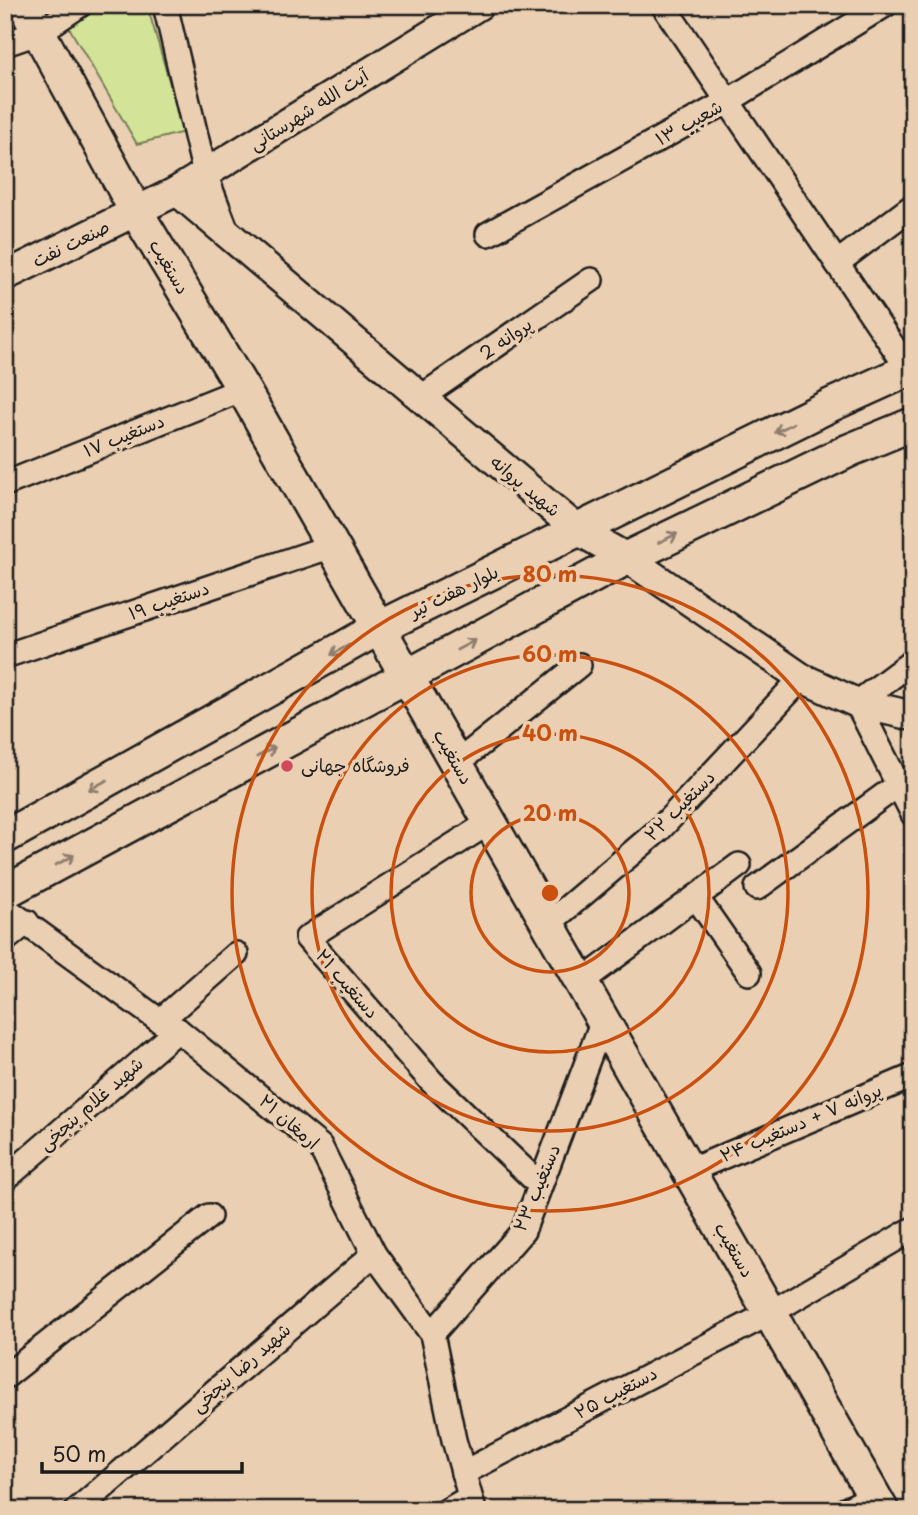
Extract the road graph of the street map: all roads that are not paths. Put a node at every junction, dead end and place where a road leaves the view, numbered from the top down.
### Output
1 (24, 5) edge
2 (80, 5) edge
3 (165, 5) edge
4 (479, 5) edge
5 (663, 5) edge
6 (885, 5) edge
7 (40, 32) junction
8 (5, 44) edge
9 (728, 102) junction
10 (205, 174) junction
11 (177, 191) junction
12 (913, 206) edge
13 (137, 213) junction
14 (488, 234) dead end
15 (229, 237) junction
16 (837, 264) junction
17 (5, 276) edge
18 (591, 280) dead end
19 (911, 369) edge
20 (243, 389) junction
21 (420, 398) junction
22 (831, 405) junction
23 (913, 424) edge
24 (850, 450) junction
25 (5, 484) edge
26 (579, 531) junction
27 (332, 546) junction
28 (627, 558) junction
29 (379, 628) junction
30 (5, 656) edge
31 (913, 661) edge
32 (579, 665) dead end
33 (407, 677) junction
34 (802, 678) junction
35 (857, 703) junction
36 (913, 716) edge
37 (146, 758) junction
38 (457, 764) junction
39 (898, 785) junction
40 (173, 802) junction
41 (913, 814) edge
42 (490, 822) junction
43 (8, 829) edge
44 (739, 865) dead end
45 (757, 888) dead end
46 (5, 892) edge
47 (696, 897) junction
48 (5, 908) edge
49 (27, 922) junction
50 (548, 924) junction
51 (5, 940) edge
52 (236, 954) dead end
53 (749, 973) dead end
54 (581, 982) junction
55 (603, 1020) junction
56 (169, 1025) junction
57 (913, 1076) edge
58 (689, 1171) junction
59 (5, 1179) edge
60 (540, 1185) junction
61 (209, 1216) dead end
62 (913, 1229) edge
63 (374, 1254) junction
64 (770, 1312) junction
65 (432, 1334) junction
66 (5, 1377) edge
67 (463, 1473) junction
68 (878, 1503) edge
69 (471, 1504) edge
70 (77, 1510) edge
71 (448, 1510) edge
72 (845, 1510) edge

1 - 7 main road, دستغیب
2 - 7 street
3 - 10 street
4 - 10 street, آیت الله شهرستانی
5 - 9 street
6 - 9 street, شعیب ۱۳
7 - 8 street
7 - 13 main road, دستغیب
9 - 14 street, شعیب ۱۳
9 - 16 street
10 - 11 street, آیت الله شهرستانی
10 - 15 street
11 - 13 street, آیت الله شهرستانی
11 - 15 street, شهید پروانه
12 - 16 street
13 - 17 street, صنعت نفت
13 - 20 main road, دستغیب
15 - 21 street, شهید پروانه
16 - 19 street
18 - 21 street, پروانه 2
19 - 22 main road, بلوار هفت تیر
20 - 25 street, دستغیب ۱۷
20 - 27 main road, دستغیب
21 - 26 street, شهید پروانه
22 - 24 main road
22 -> 26 main road, بلوار هفت تیر
23 - 24 main road
28 -> 24 main road
26 - 28 street, شهید پروانه
26 - 29 main road, بلوار هفت تیر
27 - 29 main road, دستغیب
27 - 30 street, دستغیب ۱۹
33 -> 28 main road
28 - 34 street, شهید پروانه
29 - 33 main road, دستغیب
29 -> 37 main road, بلوار هفت تیر
31 - 35 street
32 - 38 street
33 - 38 main road, دستغیب
40 -> 33 main road
34 - 35 street, شهید پروانه
34 - 50 street, دستغیب ۲۲
35 - 36 street, شهید پروانه
35 - 39 street
37 - 40 main road
37 -> 43 main road, بلوار هفت تیر
38 - 42 main road, دستغیب
39 - 41 street
39 - 45 street
46 -> 40 main road
42 - 50 main road, دستغیب
42 - 60 street, دستغیب ۲۱
44 - 47 street
47 - 53 street
47 - 54 street
48 - 49 street, ارمغان ۲۱
49 - 51 street
49 - 56 street, ارمغان ۲۱
50 - 54 main road, دستغیب
52 - 56 street, شهید غلام بنجخی
54 - 55 main road, دستغیب
55 - 58 main road, دستغیب
55 - 60 street, دستغیب ۲۳
56 - 59 street, شهید غلام بنجخی
56 - 63 street, ارمغان ۲۱
57 - 58 street, پروانه ۷ + دستغیب ۲۴
58 - 64 main road, دستغیب
60 - 65 street, دستغیب ۲۳
61 - 66 street
62 - 64 street, دستغیب ۲۵
63 - 65 street, ارمغان ۲۱
63 - 70 street, شهید رضا بنجخی
64 - 67 street, دستغیب ۲۵
64 - 68 main road, دستغیب
65 - 67 street, ارمغان ۲۱
67 - 69 street, ارمغان ۲۱
68 - 72 street
69 - 71 street

